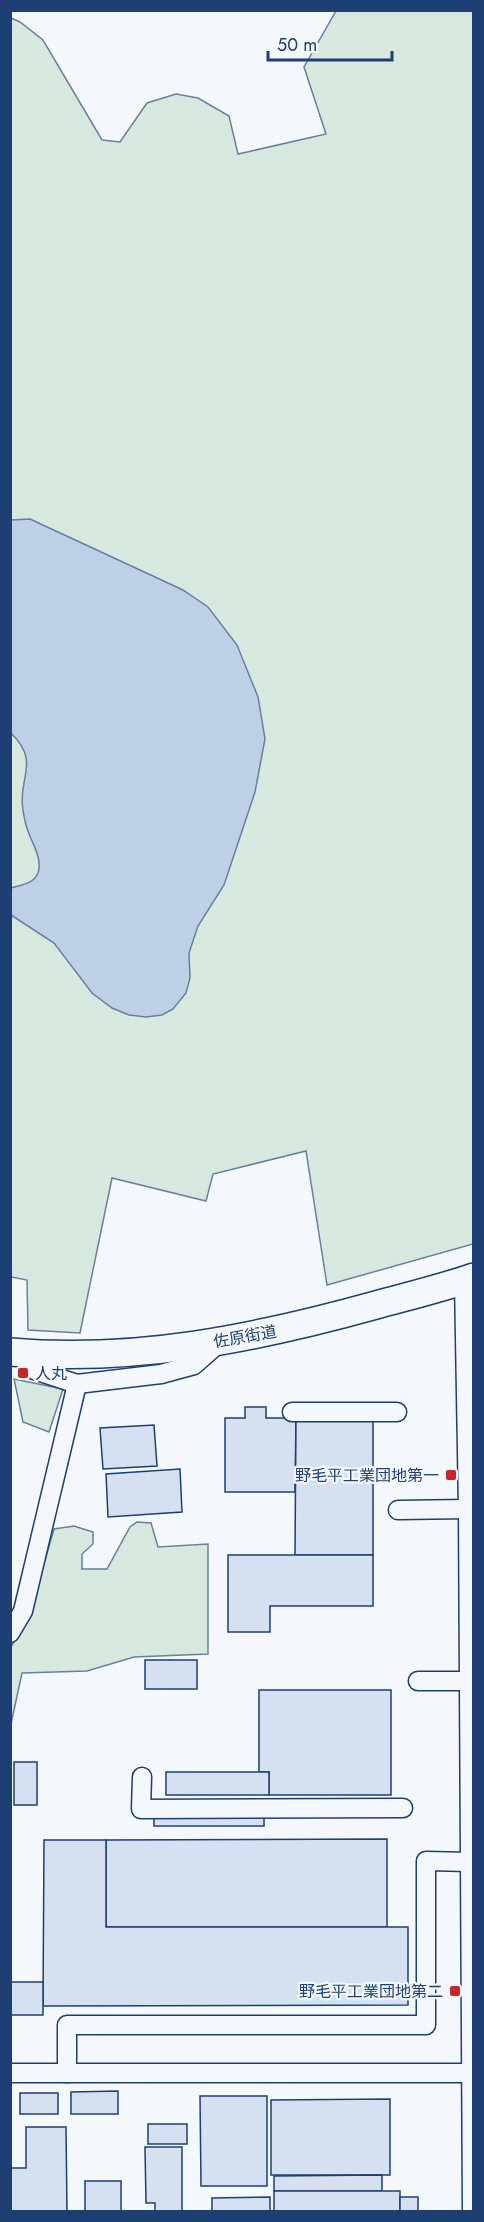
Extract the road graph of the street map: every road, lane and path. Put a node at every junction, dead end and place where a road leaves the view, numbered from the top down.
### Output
1 (469, 1279) edge
2 (222, 1341) junction
3 (17, 1353) edge
4 (77, 1384) junction
5 (292, 1412) dead end
6 (397, 1412) dead end
7 (468, 1509) junction
8 (398, 1510) dead end
9 (471, 1547) edge
10 (471, 1609) edge
11 (10, 1633) edge
12 (418, 1681) dead end
13 (469, 1681) junction
14 (142, 1778) dead end
15 (403, 1808) dead end
16 (470, 1862) junction
17 (10, 2073) edge
18 (67, 2073) junction
19 (472, 2073) edge
20 (472, 2211) edge

1 - 2 highway, 佐原街道
1 - 7 street
2 - 3 highway, 佐原街道
2 - 4 street
3 - 4 street
4 - 11 street
5 - 6 street
7 - 8 street
7 - 9 street
9 - 10 street
10 - 13 street
12 - 13 street
13 - 16 street
14 - 15 street
16 - 18 street
16 - 19 street
17 - 18 street
18 - 19 street
19 - 20 street

